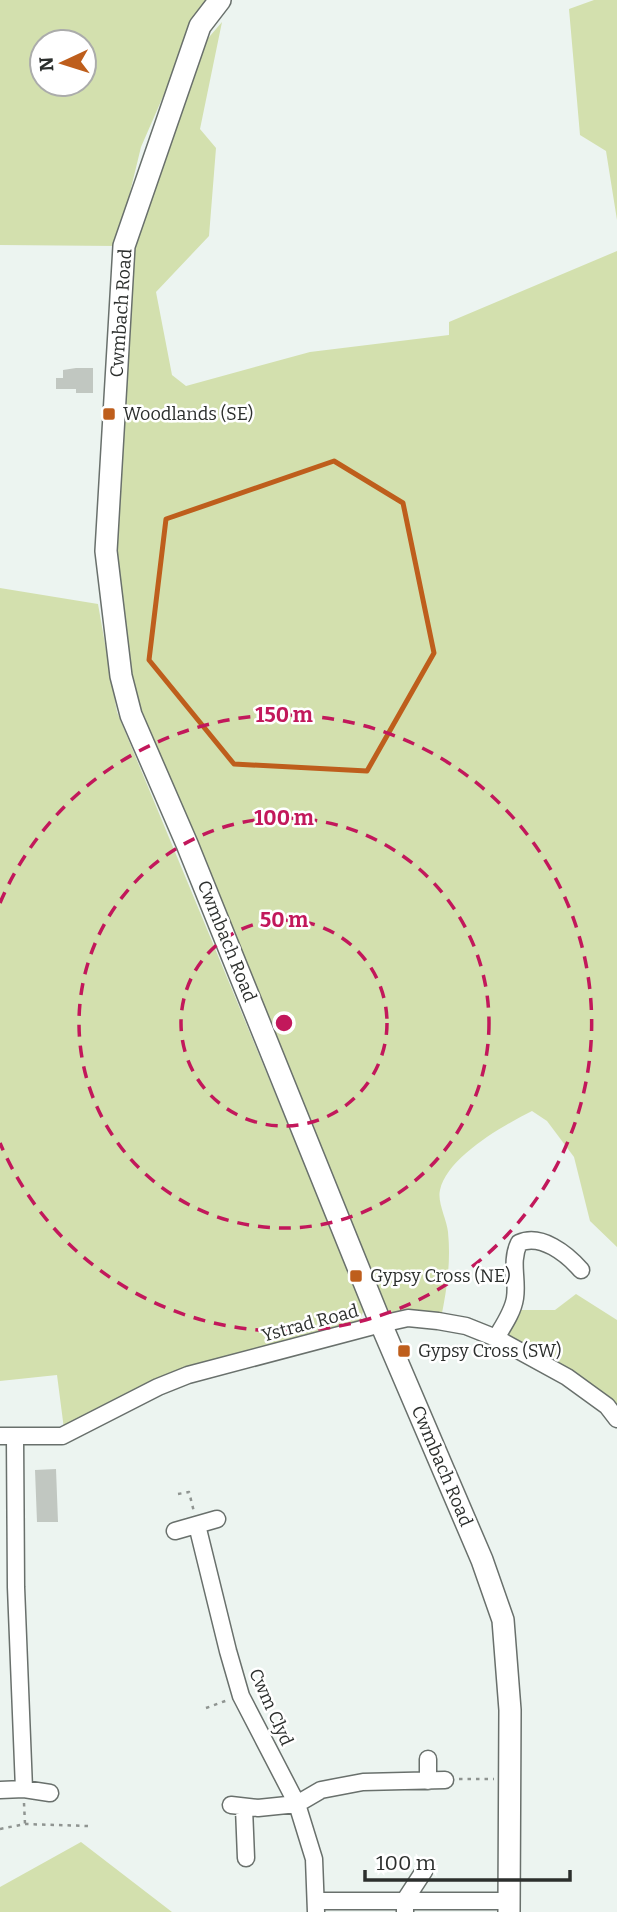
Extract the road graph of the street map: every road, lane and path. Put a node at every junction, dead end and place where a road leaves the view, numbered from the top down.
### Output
1 (220, 0) edge
2 (580, 1270) dead end
3 (381, 1324) junction
4 (496, 1338) junction
5 (617, 1419) edge
6 (7, 1437) edge
7 (178, 1494) dead end
8 (217, 1519) dead end
9 (197, 1525) junction
10 (175, 1531) dead end
11 (8, 1587) edge
12 (241, 1696) junction
13 (206, 1708) dead end
14 (428, 1759) dead end
15 (508, 1779) junction
16 (445, 1780) joint
17 (428, 1781) junction
18 (24, 1789) junction
19 (0, 1790) edge
20 (50, 1793) dead end
21 (297, 1804) junction
22 (25, 1824) junction
23 (88, 1826) dead end
24 (0, 1829) edge
25 (246, 1858) dead end
26 (424, 1871) dead end
27 (405, 1906) edge
28 (510, 1906) edge
29 (316, 1907) edge

1 - 3 main road, Cwmbach Road
2 - 4 street
3 - 4 street, Ystrad Road
3 - 6 street, Ystrad Road
3 - 15 main road, Cwmbach Road
4 - 5 street, Ystrad Road
6 - 11 street
7 - 9 path
8 - 9 street
9 - 10 street
9 - 12 street, Cwm Clyd
11 - 18 street
12 - 13 path
12 - 21 street, Cwm Clyd
14 - 17 street
15 - 16 path
15 - 28 main road, Cwmbach Road
16 - 17 street
17 - 21 street
18 - 19 street
18 - 20 street
18 - 22 path
21 - 25 street
21 - 29 street, Cwm Clyd
22 - 23 path
22 - 24 path
26 - 27 street
27 - 28 street, Cwm Clyd
27 - 29 street, Cwm Clyd

